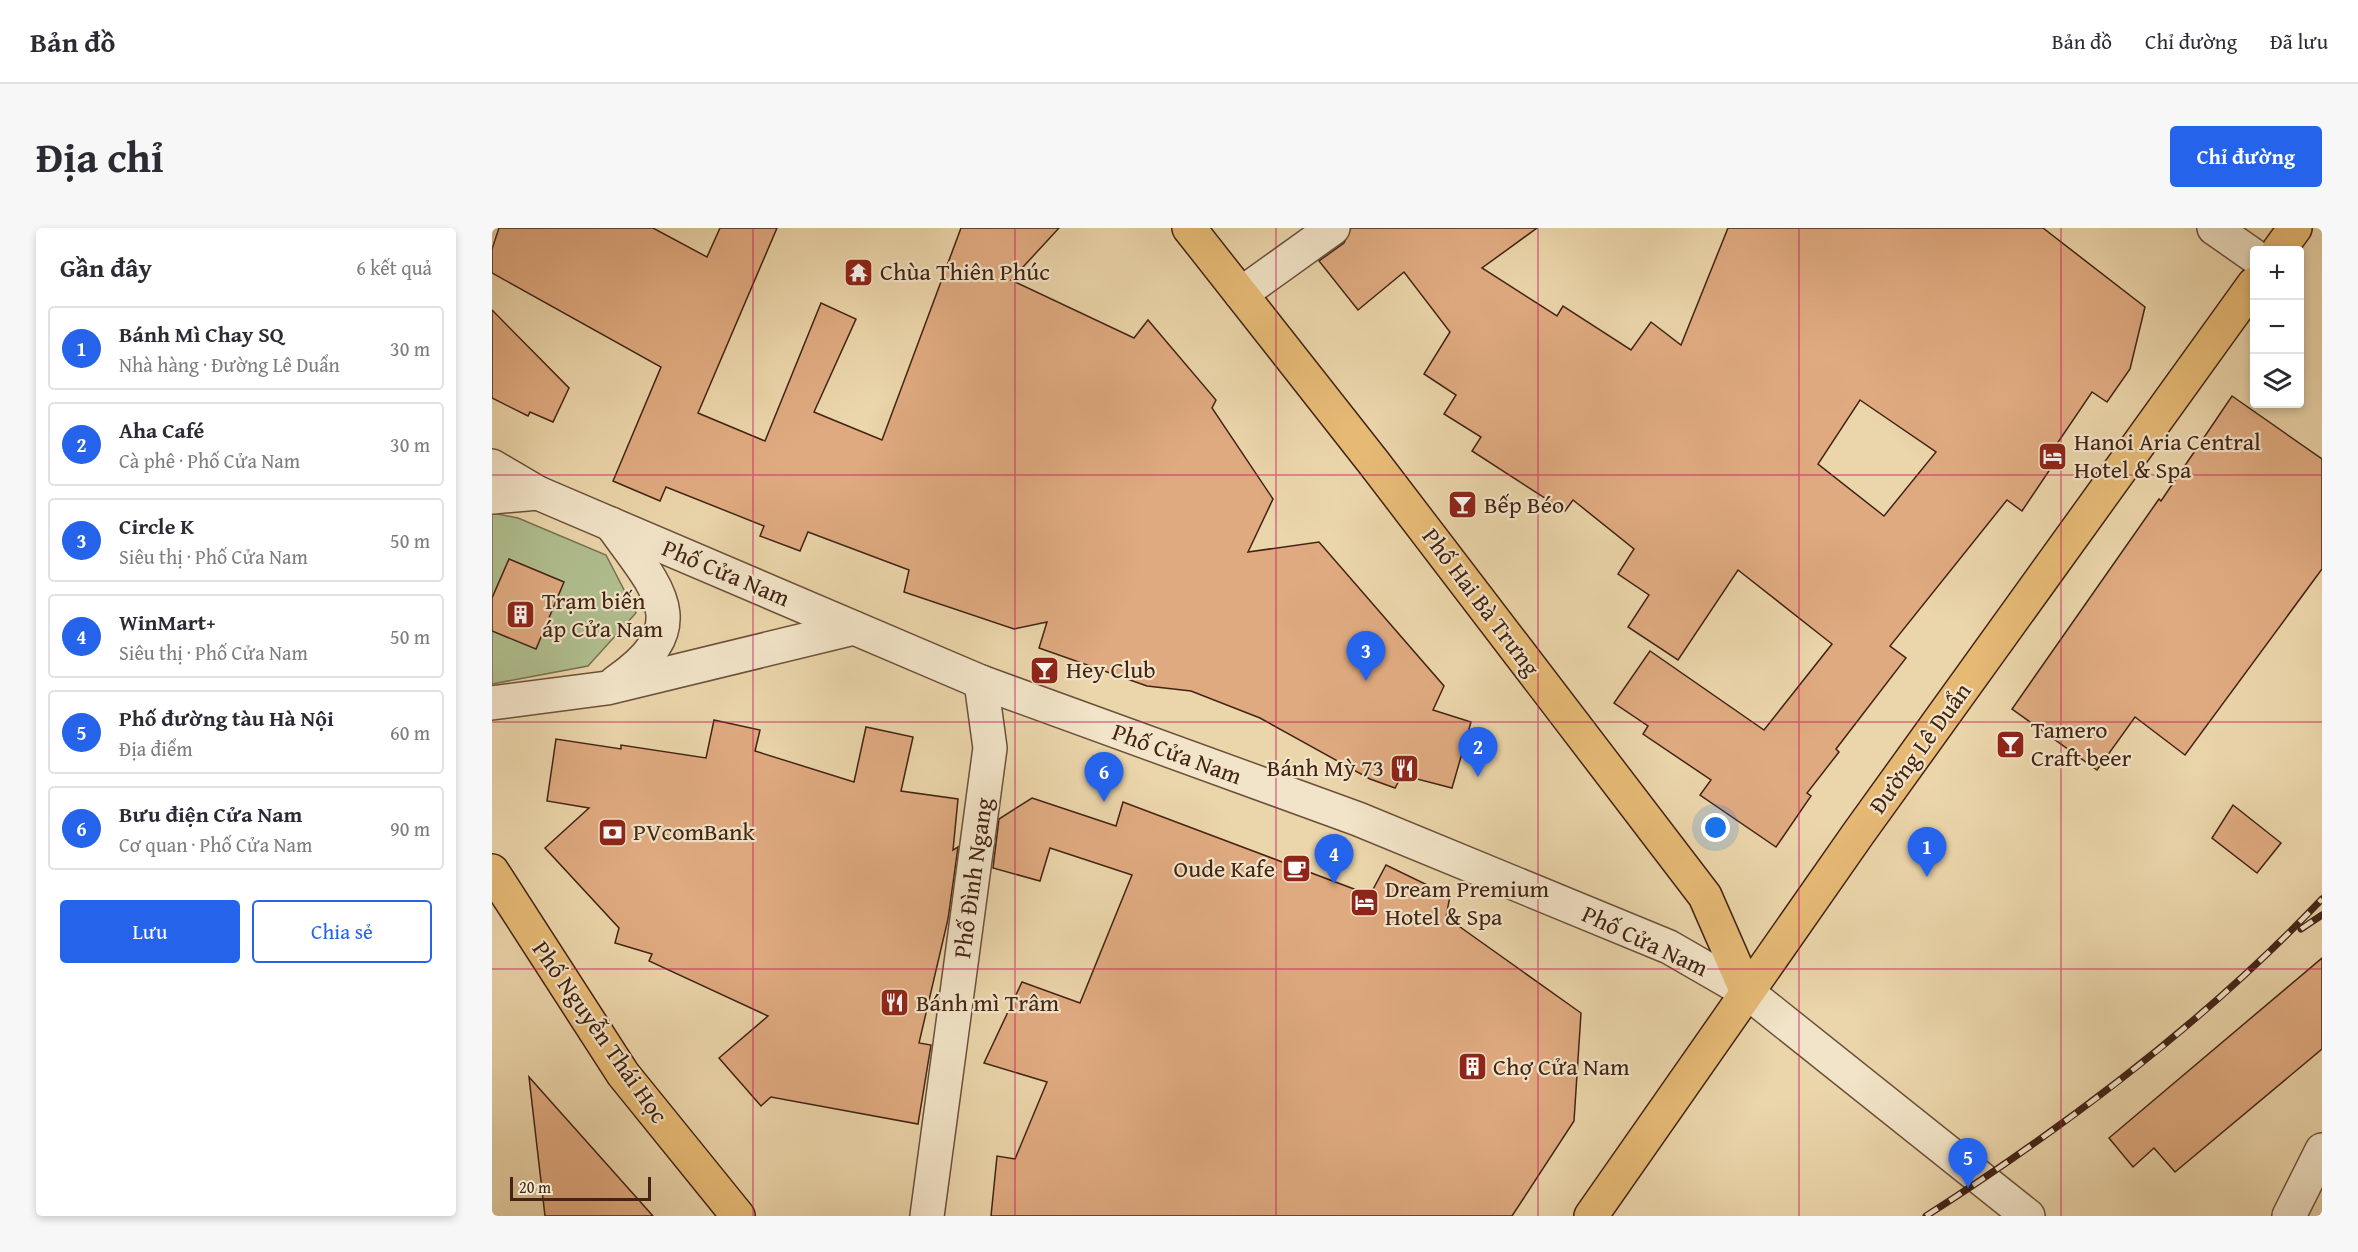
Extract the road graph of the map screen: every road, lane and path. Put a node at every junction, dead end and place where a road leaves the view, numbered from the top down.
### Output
1 (1189, 228) edge
2 (1333, 228) edge
3 (2214, 228) edge
4 (2295, 228) edge
5 (2282, 246) edge
6 (2250, 253) edge
7 (2250, 290) edge
8 (1241, 294) junction
9 (492, 466) edge
10 (538, 493) junction
11 (492, 497) edge
12 (611, 524) junction
13 (854, 628) junction
14 (981, 682) junction
15 (607, 688) junction
16 (492, 703) edge
17 (492, 871) edge
18 (1747, 992) junction
19 (2322, 1150) edge
20 (738, 1216) edge
21 (927, 1216) edge
22 (1591, 1216) edge
23 (2028, 1216) edge
24 (2289, 1216) edge

1 - 8 main road, Phố Hai Bà Trưng
2 - 8 street
3 - 6 street
4 - 5 main road
7 - 18 main road, Đường Lê Duẩn
8 - 18 main road, Phố Hai Bà Trưng
9 - 10 street, Phố Cửa Nam
10 - 11 street, Phố Cửa Nam
10 - 12 street, Phố Cửa Nam
12 - 13 street, Phố Cửa Nam
12 - 15 street
13 - 14 street, Phố Cửa Nam
13 - 15 street
14 - 18 street, Phố Cửa Nam
14 - 21 street, Phố Đình Ngang
15 - 16 street
17 - 20 main road, Phố Nguyễn Thái Học
18 - 22 main road, Đường Lê Duẩn
18 - 23 street, Phố Cửa Nam
19 - 24 street

